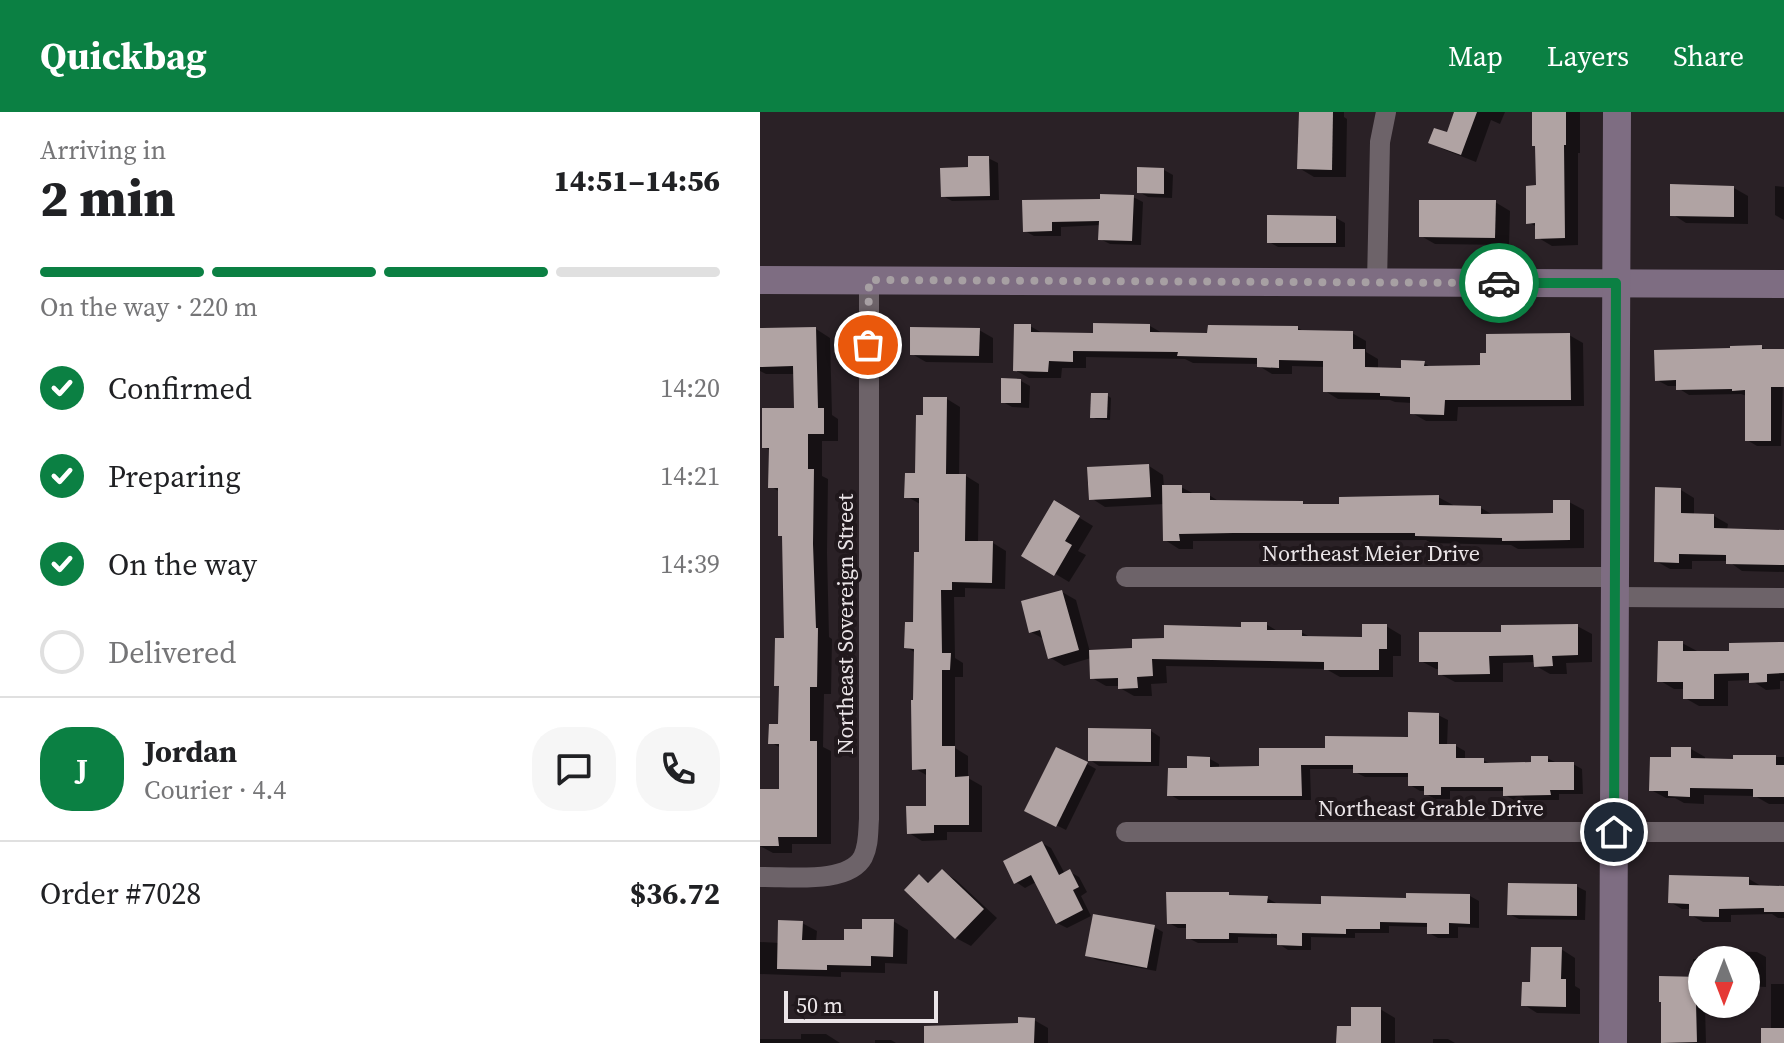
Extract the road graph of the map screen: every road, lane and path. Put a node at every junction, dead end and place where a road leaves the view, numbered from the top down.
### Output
1 (1386, 112) edge
2 (1617, 112) edge
3 (760, 280) edge
4 (869, 280) junction
5 (1377, 283) junction
6 (1616, 283) junction
7 (1784, 284) edge
8 (1126, 577) dead end
9 (1615, 587) junction
10 (1784, 598) edge
11 (1126, 832) dead end
12 (1614, 832) junction
13 (1784, 832) edge
14 (760, 877) edge
15 (1613, 1043) edge

1 - 5 street
2 - 6 street
3 - 4 street
4 - 5 street
4 - 14 street, Northeast Sovereign Street
5 - 6 street
6 - 7 street
6 - 9 street
8 - 9 street, Northeast Meier Drive
9 - 10 street, Northeast Meier Drive
9 - 12 street
11 - 12 street, Northeast Grable Drive
12 - 13 street, Northeast Grable Drive
12 - 15 street

